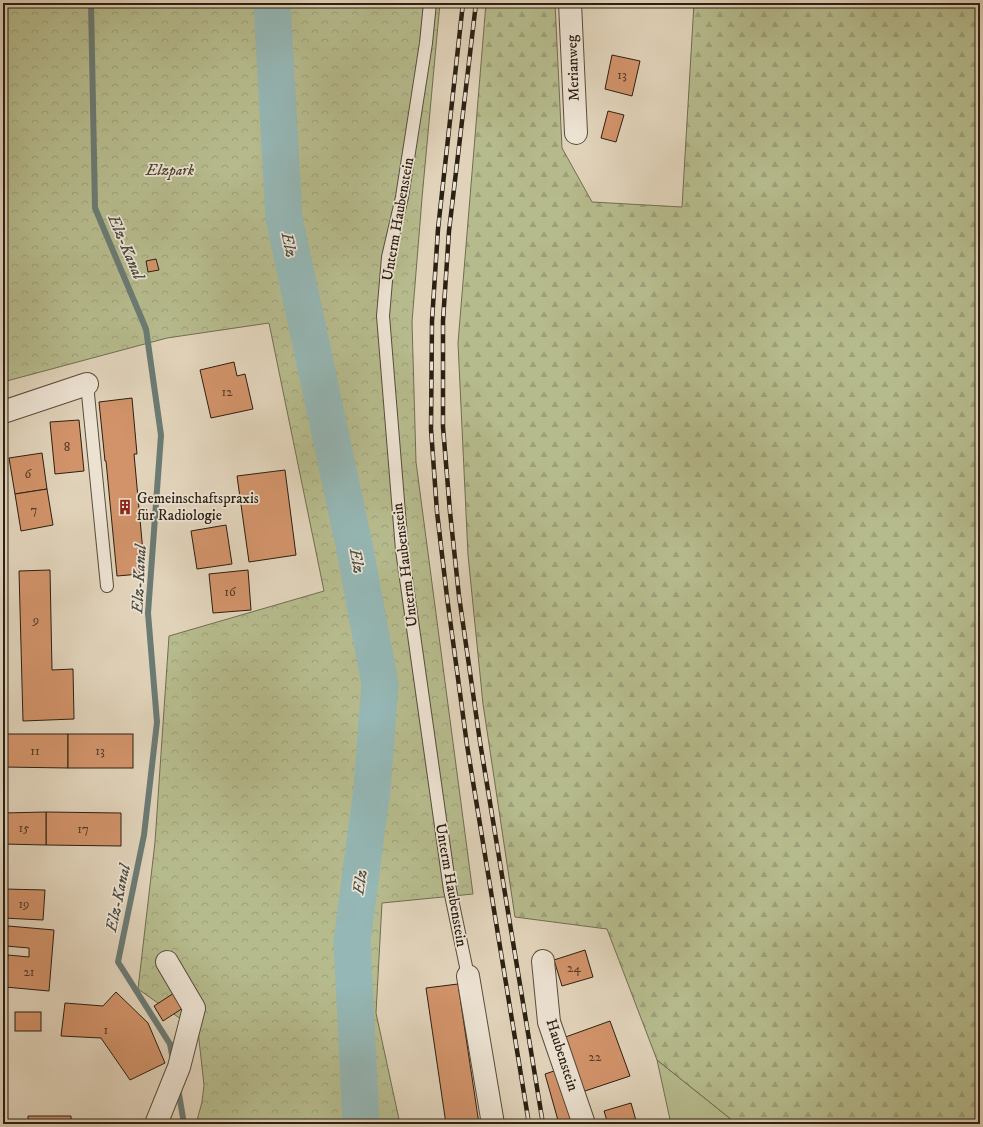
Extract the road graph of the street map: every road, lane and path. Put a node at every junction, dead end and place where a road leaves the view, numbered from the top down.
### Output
1 (430, 3) edge
2 (570, 3) edge
3 (576, 133) dead end
4 (87, 384) joint
5 (3, 412) edge
6 (107, 586) dead end
7 (543, 961) dead end
8 (167, 962) dead end
9 (468, 976) joint
10 (156, 1124) edge
11 (493, 1124) edge
12 (584, 1124) edge

1 - 9 lane, Unterm Haubenstein
2 - 3 street, Merianweg
4 - 5 street
4 - 6 lane
7 - 12 street, Haubenstein
8 - 10 street
9 - 11 street, Unterm Haubenstein

